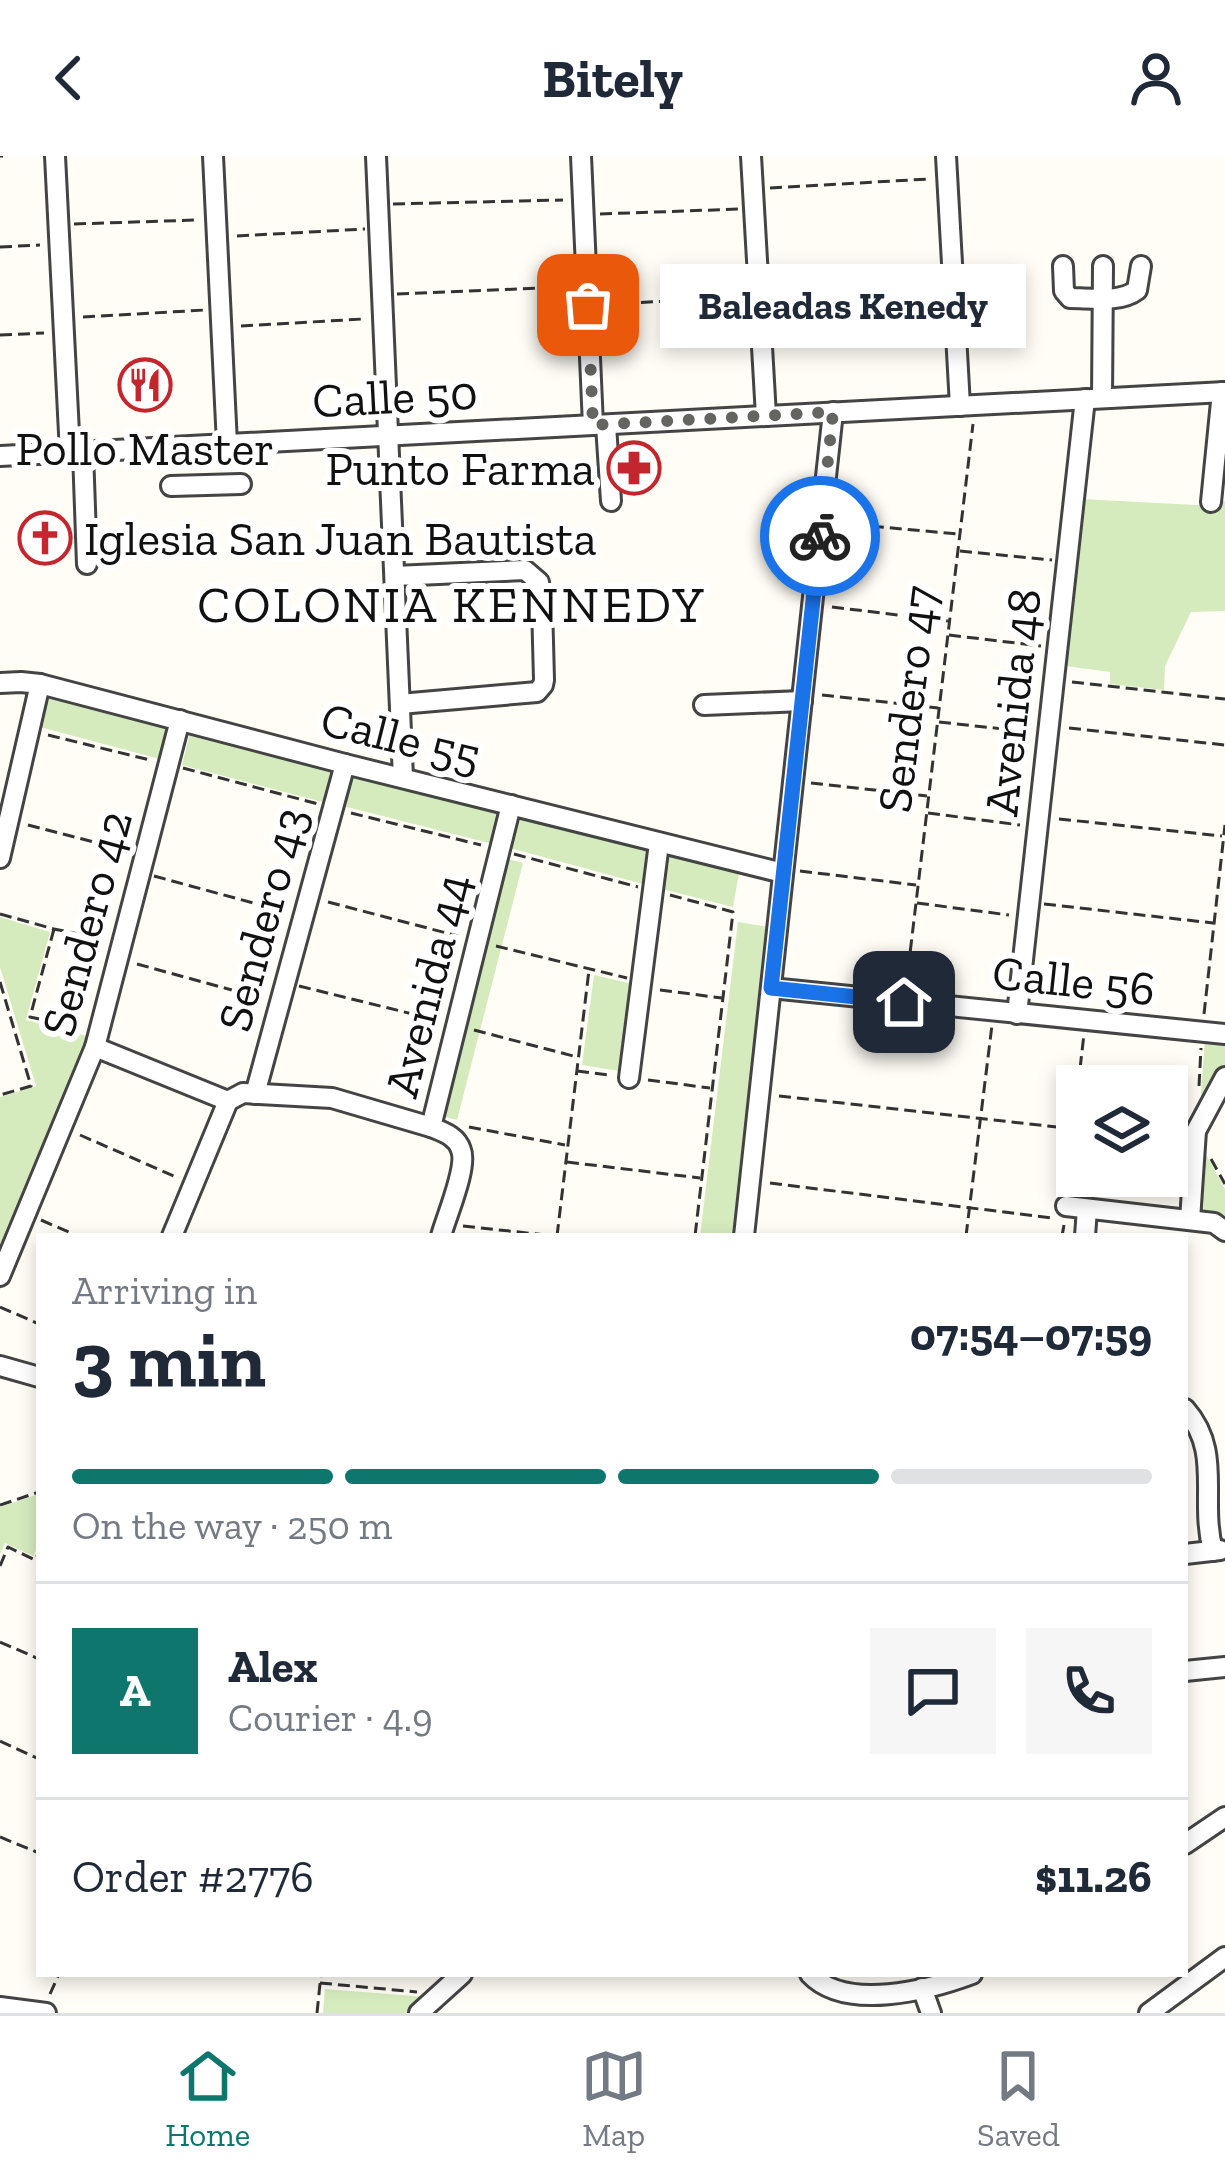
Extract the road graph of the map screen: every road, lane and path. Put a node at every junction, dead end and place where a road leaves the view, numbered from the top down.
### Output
1 (55, 156) edge
2 (213, 156) edge
3 (376, 156) edge
4 (581, 156) edge
5 (751, 156) edge
6 (946, 156) edge
7 (947, 178) junction
8 (753, 199) junction
9 (379, 204) junction
10 (583, 207) junction
11 (216, 228) junction
12 (380, 228) junction
13 (59, 234) junction
14 (0, 247) edge
15 (952, 266) junction
16 (1064, 266) dead end
17 (1103, 266) dead end
18 (1141, 266) dead end
19 (758, 288) junction
20 (382, 295) junction
21 (587, 296) junction
22 (1103, 298) junction
23 (221, 318) junction
24 (383, 318) junction
25 (63, 325) junction
26 (0, 335) edge
27 (1223, 392) edge
28 (1094, 398) junction
29 (968, 405) junction
30 (833, 412) junction
31 (766, 416) junction
32 (600, 425) junction
33 (388, 436) junction
34 (219, 445) junction
35 (76, 452) junction
36 (0, 456) edge
37 (241, 484) dead end
38 (171, 486) dead end
39 (211, 486) junction
40 (611, 501) dead end
41 (1211, 502) dead end
42 (821, 521) junction
43 (960, 534) junction
44 (958, 550) junction
45 (1067, 561) junction
46 (87, 564) dead end
47 (395, 576) junction
48 (812, 604) junction
49 (949, 621) junction
50 (947, 635) junction
51 (1058, 648) junction
52 (1054, 680) junction
53 (0, 682) edge
54 (40, 684) junction
55 (802, 697) junction
56 (1225, 699) edge
57 (400, 704) junction
58 (704, 705) dead end
59 (939, 708) junction
60 (181, 720) junction
61 (937, 722) junction
62 (1048, 730) junction
63 (1225, 745) edge
64 (345, 764) junction
65 (403, 778) junction
66 (793, 782) junction
67 (928, 797) junction
68 (511, 805) junction
69 (926, 813) junction
70 (8, 820) junction
71 (1038, 822) junction
72 (1225, 825) edge
73 (1224, 836) edge
74 (659, 843) junction
75 (0, 858) edge
76 (143, 864) junction
77 (783, 871) junction
78 (918, 885) junction
79 (916, 903) junction
80 (306, 907) junction
81 (1029, 909) junction
82 (0, 914) edge
83 (1214, 923) junction
84 (54, 929) junction
85 (1225, 934) edge
86 (477, 941) junction
87 (1212, 942) junction
88 (120, 950) junction
89 (590, 969) junction
90 (0, 982) edge
91 (286, 982) junction
92 (640, 985) junction
93 (771, 988) junction
94 (723, 998) dead end
95 (904, 1002) junction
96 (280, 1003) junction
97 (8, 1006) junction
98 (0, 1008) edge
99 (994, 1011) junction
100 (1017, 1013) junction
101 (1085, 1021) junction
102 (456, 1025) junction
103 (1202, 1033) junction
104 (1225, 1034) edge
105 (97, 1040) junction
106 (577, 1057) junction
107 (1080, 1065) edge
108 (1225, 1077) edge
109 (629, 1078) dead end
110 (1198, 1091) dead end
111 (0, 1094) edge
112 (256, 1094) junction
113 (760, 1094) junction
114 (228, 1101) junction
115 (980, 1119) junction
116 (432, 1124) junction
117 (62, 1126) junction
118 (1056, 1128) edge
119 (567, 1146) junction
120 (565, 1161) junction
121 (701, 1178) dead end
122 (750, 1181) junction
123 (193, 1185) junction
124 (1067, 1197) edge
125 (969, 1208) junction
126 (1087, 1209) junction
127 (26, 1213) junction
128 (1065, 1213) junction
129 (1190, 1220) junction
130 (442, 1230) edge
131 (1225, 1231) edge
132 (71, 1233) edge
133 (173, 1233) edge
134 (500, 1233) edge
135 (557, 1233) edge
136 (744, 1233) edge
137 (966, 1233) edge
138 (1062, 1233) edge
139 (1085, 1233) edge
140 (0, 1276) edge
141 (0, 1307) edge
142 (36, 1323) edge
143 (0, 1366) edge
144 (36, 1376) edge
145 (1188, 1412) edge
146 (36, 1493) edge
147 (0, 1504) edge
148 (1219, 1550) edge
149 (1188, 1554) edge
150 (36, 1561) edge
151 (0, 1566) edge
152 (0, 1642) edge
153 (36, 1658) edge
154 (1225, 1667) edge
155 (1188, 1671) edge
156 (0, 1741) edge
157 (36, 1758) edge
158 (1225, 1817) edge
159 (0, 1837) edge
160 (1188, 1842) edge
161 (36, 1852) edge
162 (1225, 1957) edge
163 (58, 1977) edge
164 (321, 1977) edge
165 (459, 1977) edge
166 (813, 1977) edge
167 (960, 1977) edge
168 (320, 1983) junction
169 (922, 1988) junction
170 (441, 1994) junction
171 (2, 2010) edge
172 (44, 2013) edge
173 (317, 2013) edge
174 (419, 2013) edge
175 (931, 2013) edge
176 (1149, 2013) edge

1 - 13 street
2 - 11 street
3 - 9 street
4 - 10 street
5 - 8 street
6 - 7 street
7 - 8 path
7 - 15 street
8 - 10 path
8 - 19 street
9 - 10 path
9 - 12 street
10 - 21 street
11 - 12 path
11 - 13 path
11 - 23 street
12 - 20 street
13 - 14 path
13 - 25 street
15 - 19 path
15 - 29 street
16 - 22 street
17 - 22 street, Avenida 48
18 - 22 street
19 - 21 path
19 - 31 street
20 - 21 path
20 - 24 street
21 - 32 street
22 - 28 street, Avenida 48
23 - 24 path
23 - 25 path
23 - 34 street
24 - 33 street
25 - 26 path
25 - 35 street
27 - 28 street, Calle 50
27 - 41 street
28 - 29 street, Calle 50
28 - 45 street, Avenida 48
29 - 30 street, Calle 50
29 - 43 path, Sendero 47
30 - 31 street, Calle 50
30 - 42 street
31 - 32 street, Calle 50
32 - 33 street, Calle 50
32 - 40 street
33 - 34 street, Calle 50
33 - 47 street
34 - 35 street, Calle 50
34 - 39 street
35 - 36 street, Calle 50
35 - 46 street
37 - 39 street
38 - 39 street
42 - 43 path
42 - 48 street
43 - 44 path, Sendero 47
44 - 45 path
44 - 49 path, Sendero 47
45 - 51 street, Avenida 48
47 - 57 street
47 - 57 street
48 - 49 path
48 - 55 street
49 - 50 path, Sendero 47
50 - 51 path
50 - 59 path, Sendero 47
51 - 52 street, Avenida 48
52 - 56 path
52 - 62 street, Avenida 48
53 - 54 street, Calle 55
54 - 60 street, Calle 55
54 - 70 street
55 - 58 street
55 - 59 path
55 - 66 street
57 - 65 street
59 - 61 path, Sendero 47
60 - 64 street, Calle 55
60 - 76 street, Sendero 42
61 - 62 path
61 - 67 path, Sendero 47
62 - 63 path
62 - 71 street, Avenida 48
64 - 65 street, Calle 55
64 - 80 street, Sendero 43
65 - 68 street, Calle 55
66 - 67 path
66 - 77 street
67 - 69 path, Sendero 47
68 - 74 street, Calle 55
68 - 86 street, Avenida 44
69 - 71 path
69 - 78 path, Sendero 47
70 - 75 street
70 - 76 path
71 - 73 path
71 - 81 street, Avenida 48
72 - 73 path
73 - 83 path
74 - 77 street, Calle 55
74 - 92 street
76 - 80 path
76 - 88 street, Sendero 42
77 - 78 path
77 - 93 street
78 - 79 path, Sendero 47
79 - 81 path
79 - 95 path, Sendero 47
80 - 86 path
80 - 91 street, Sendero 43
81 - 83 path
81 - 100 street, Avenida 48
82 - 84 path
83 - 87 path
84 - 88 path
84 - 105 path
85 - 87 path
86 - 89 path
86 - 102 street, Avenida 44
87 - 103 path
88 - 96 path
88 - 105 street, Sendero 42
89 - 92 path
89 - 106 path
90 - 97 path
91 - 96 street, Sendero 43
91 - 102 path
92 - 94 path
92 - 109 street
93 - 95 street, Calle 56
93 - 113 street
95 - 99 street, Calle 56
96 - 112 street, Sendero 43
97 - 98 path
97 - 111 path
99 - 100 street, Calle 56
99 - 115 path
100 - 101 street, Calle 56
101 - 103 street, Calle 56
101 - 107 path
102 - 106 path
102 - 116 street, Avenida 44
103 - 104 street, Calle 56
103 - 110 path
105 - 114 street
105 - 117 street, Sendero 42
106 - 119 path
108 - 129 street
112 - 114 street
112 - 116 street
113 - 115 path
113 - 122 street
114 - 123 street
115 - 118 path
115 - 125 path
116 - 119 path
116 - 130 street, Avenida 44
117 - 123 path
117 - 127 street, Sendero 42
119 - 120 path
120 - 121 path
120 - 135 path
122 - 125 path
122 - 136 street
123 - 133 street
124 - 128 path
125 - 128 path
125 - 137 path
126 - 128 street
126 - 129 street
126 - 139 street
127 - 132 path
127 - 140 street, Sendero 42
128 - 138 path
129 - 131 street
130 - 134 path
141 - 142 path
143 - 144 street
145 - 148 street
146 - 147 path
148 - 149 street
150 - 151 path
152 - 153 path
154 - 155 street
156 - 157 path
158 - 160 street
159 - 161 path
162 - 176 street
163 - 172 path
164 - 168 path
165 - 170 street
166 - 169 street
167 - 169 street
168 - 170 path
168 - 173 path
169 - 175 street
170 - 174 street
171 - 172 street

